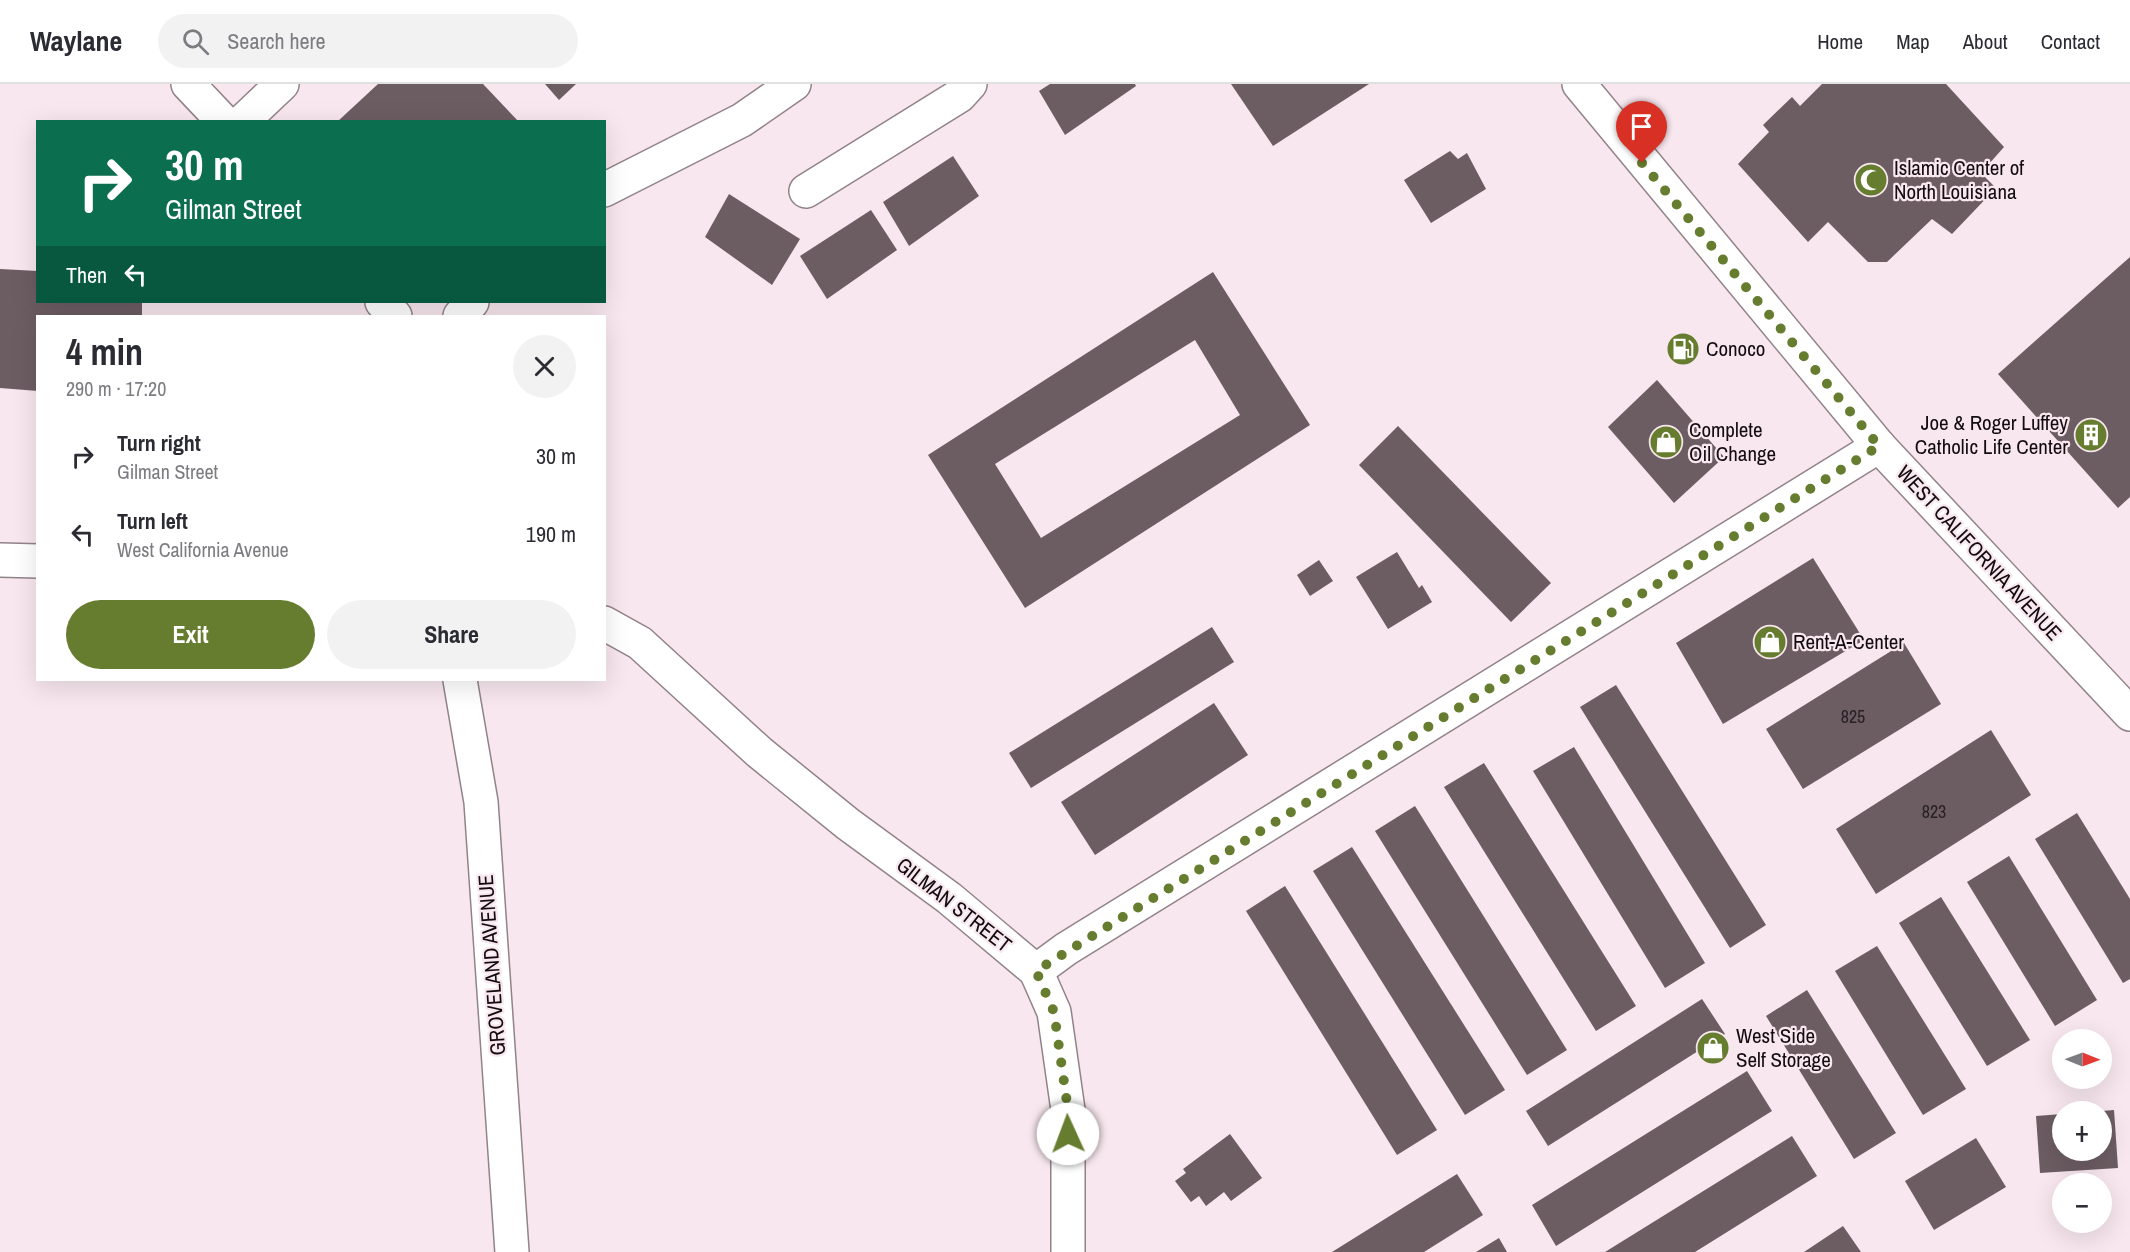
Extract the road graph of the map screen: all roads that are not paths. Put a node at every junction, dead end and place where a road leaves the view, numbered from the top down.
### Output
1 (188, 84) edge
2 (282, 84) edge
3 (794, 84) edge
4 (970, 84) edge
5 (1579, 84) edge
6 (222, 120) edge
7 (244, 120) edge
8 (606, 189) edge
9 (806, 191) dead end
10 (383, 303) edge
11 (471, 303) edge
12 (394, 315) edge
13 (461, 315) edge
14 (1879, 446) junction
15 (0, 560) edge
16 (36, 561) edge
17 (606, 624) edge
18 (460, 681) edge
19 (2119, 687) edge
20 (2130, 714) edge
21 (1036, 971) junction
22 (512, 1252) edge
23 (1068, 1252) edge

1 - 6 street
2 - 7 street
3 - 8 street
4 - 9 street
5 - 14 street, WEST CALIFORNIA AVENUE
10 - 12 street
11 - 13 street
14 - 19 street, WEST CALIFORNIA AVENUE
14 - 21 street
15 - 16 street
17 - 21 street, GILMAN STREET
18 - 22 street, GROVELAND AVENUE
19 - 20 street, WEST CALIFORNIA AVENUE
21 - 23 street

